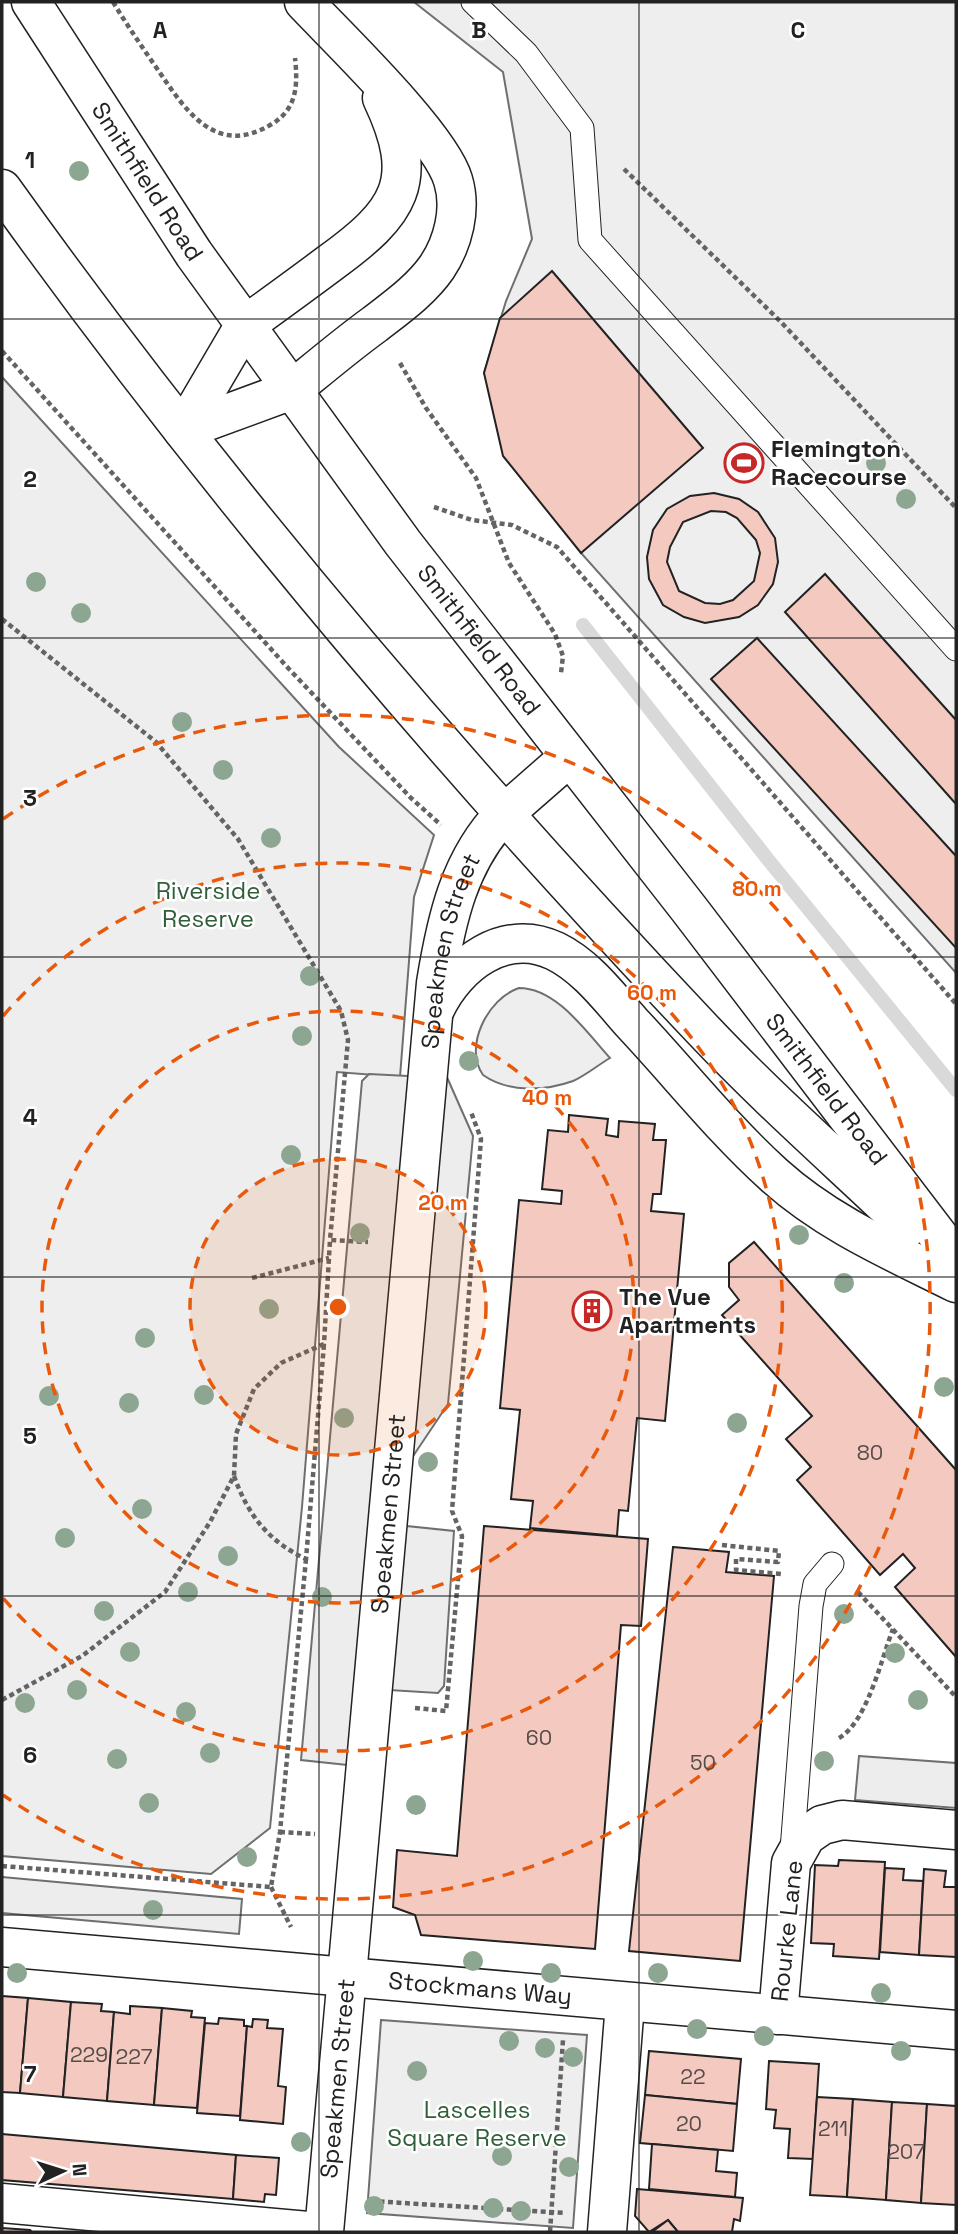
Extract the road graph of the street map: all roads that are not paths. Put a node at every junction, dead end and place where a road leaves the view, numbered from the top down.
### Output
1 (31, 2) edge
2 (304, 2) edge
3 (473, 2) edge
4 (342, 42) junction
5 (2, 189) edge
6 (244, 326) junction
7 (292, 390) junction
8 (183, 430) junction
9 (956, 649) edge
10 (568, 758) junction
11 (505, 813) junction
12 (433, 1014) junction
13 (956, 1259) edge
14 (956, 1274) edge
15 (956, 1283) edge
16 (832, 1564) dead end
17 (956, 1830) edge
18 (790, 1871) junction
19 (2, 1947) edge
20 (348, 1978) junction
21 (625, 2003) junction
22 (778, 2015) junction
23 (956, 2030) edge
24 (2, 2203) edge
25 (72, 2221) edge
26 (323, 2221) edge
27 (607, 2232) edge

1 - 6 main road, Smithfield Road
2 - 4 main road
3 - 9 lane
4 - 6 main road
4 - 7 main road
5 - 8 main road, Smithfield Road
6 - 7 main road, Smithfield Road
6 - 8 main road
7 - 8 main road
7 - 10 main road, Smithfield Road
8 - 11 main road, Smithfield Road
10 - 11 main road, Speakmen Street
10 - 13 main road, Smithfield Road
11 - 12 main road, Speakmen Street
11 - 14 main road, Smithfield Road
12 - 15 main road
12 - 20 main road, Speakmen Street
16 - 18 lane
17 - 18 main road, Rourke Lane
18 - 22 main road, Rourke Lane
19 - 20 main road, Stockmans Way
20 - 21 main road, Stockmans Way
20 - 26 main road, Speakmen Street
21 - 22 main road, Stockmans Way
21 - 27 main road
22 - 23 main road, Stockmans Way
24 - 25 main road
25 - 26 main road

